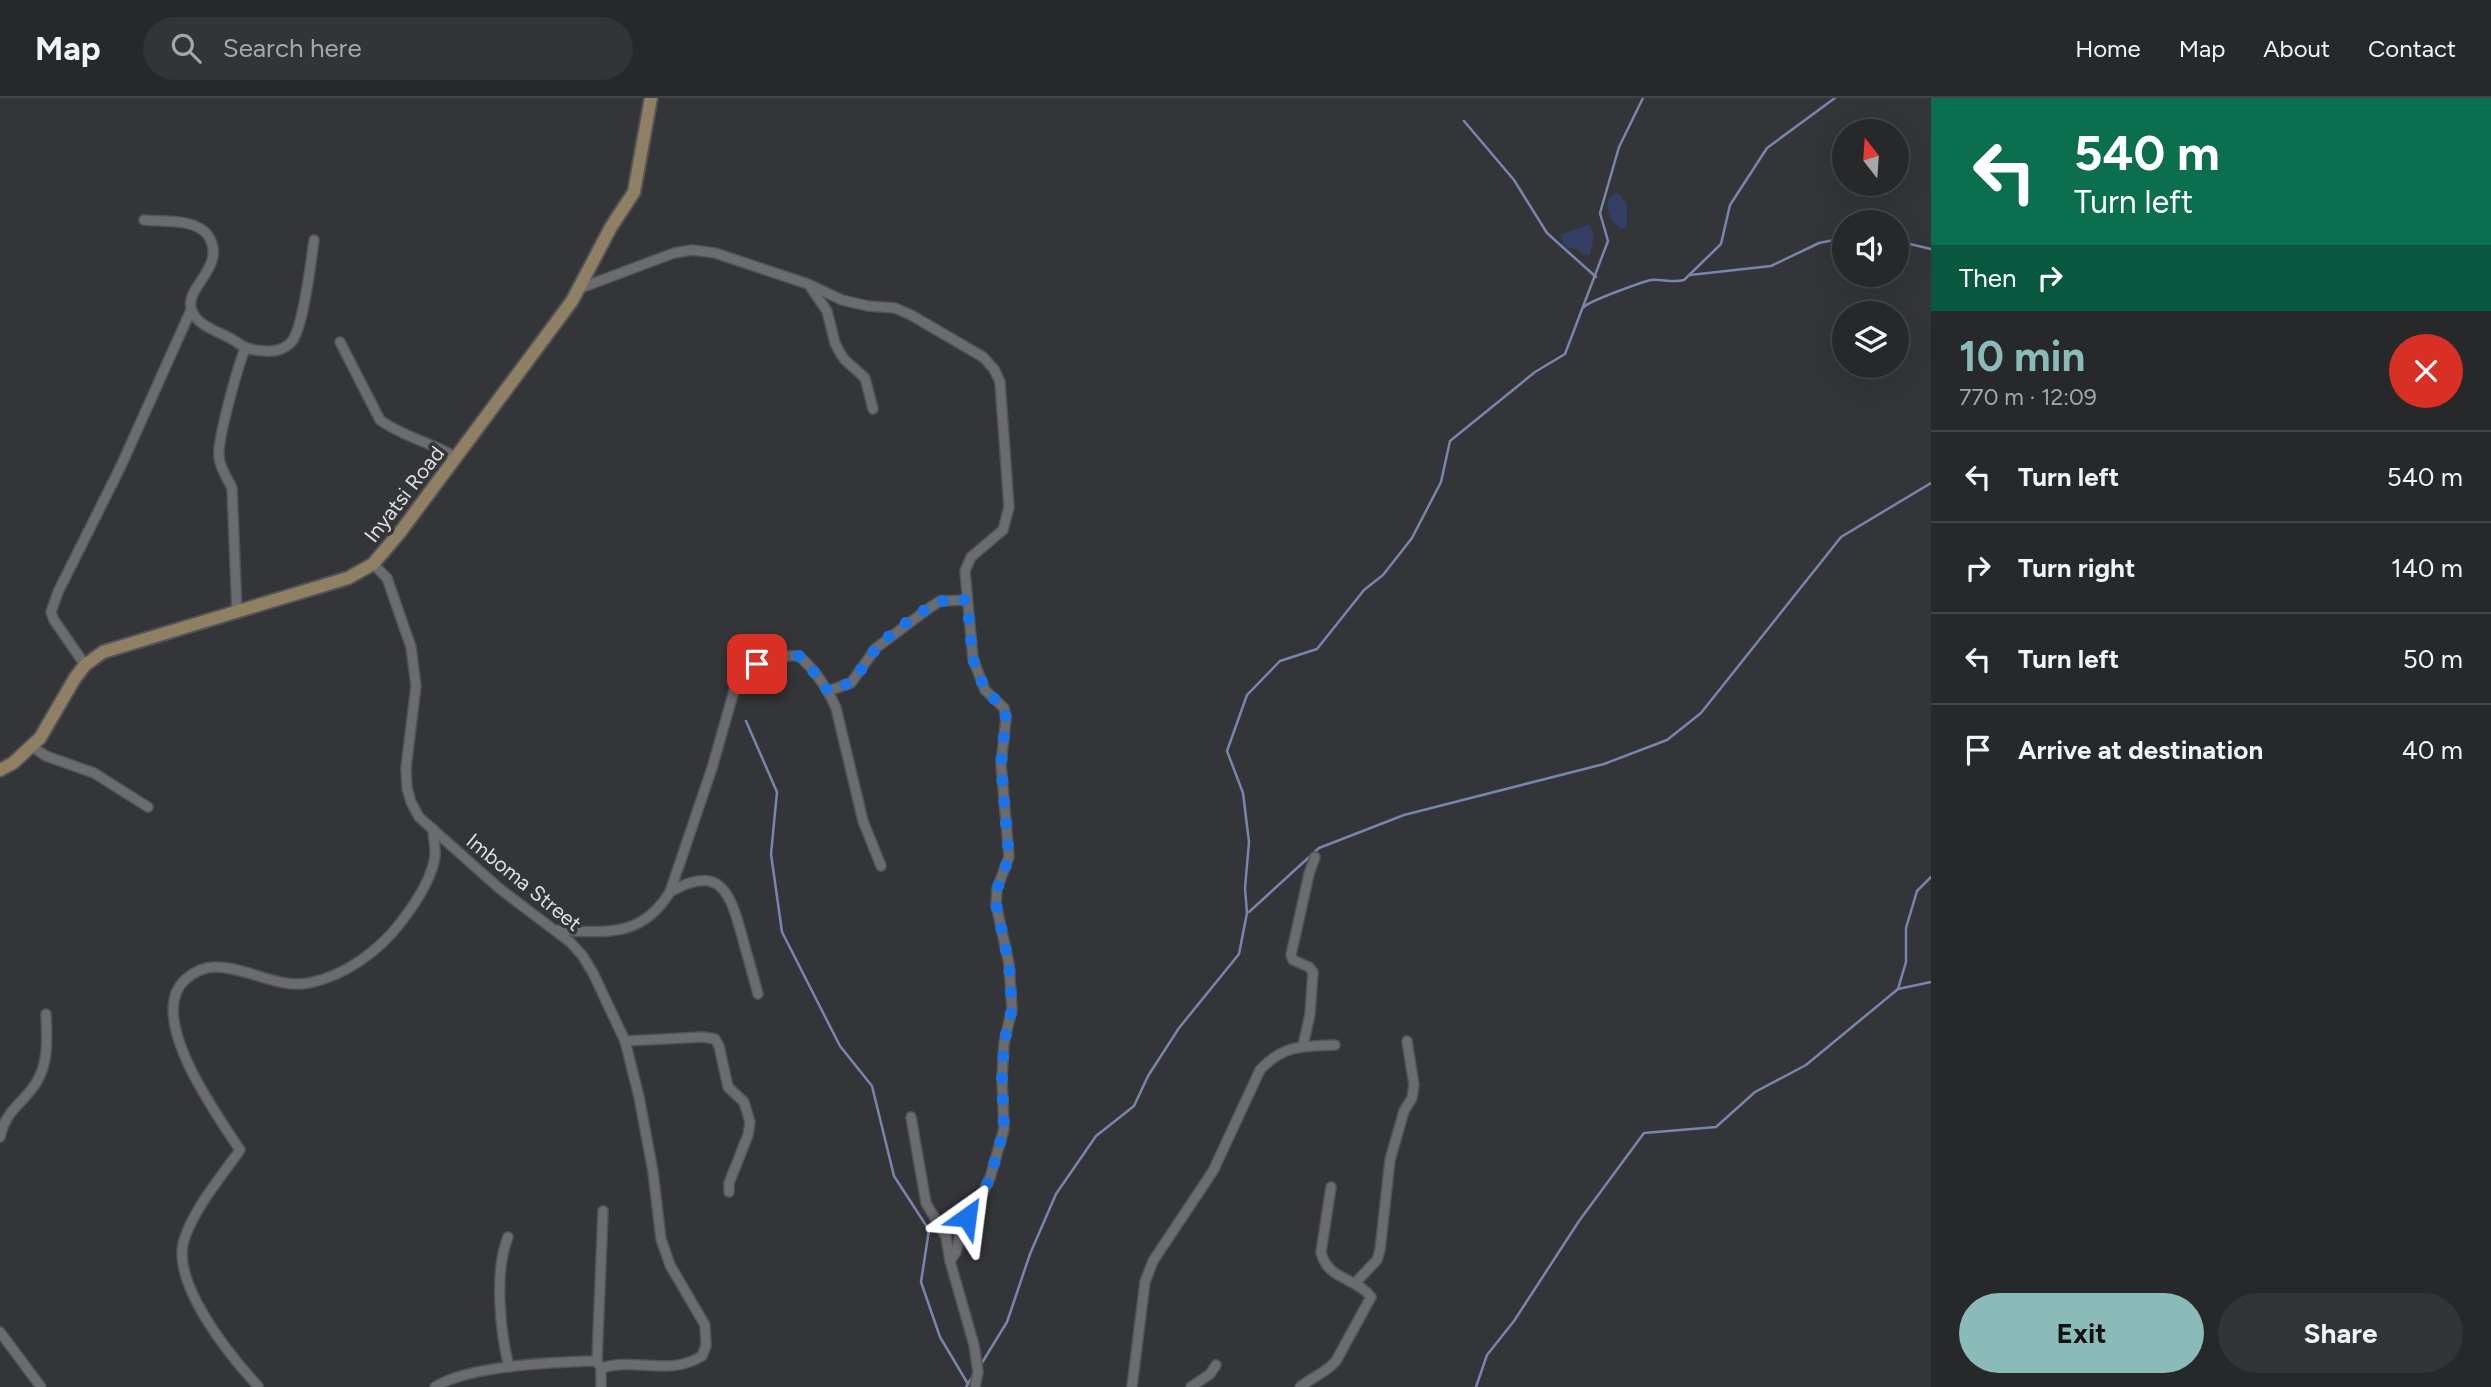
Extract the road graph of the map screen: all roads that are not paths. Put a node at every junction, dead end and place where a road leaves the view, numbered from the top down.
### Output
1 (651, 98) edge
2 (144, 220) dead end
3 (314, 240) dead end
4 (808, 284) junction
5 (578, 289) junction
6 (191, 310) junction
7 (340, 342) dead end
8 (245, 349) junction
9 (873, 409) dead end
10 (457, 458) junction
11 (373, 564) junction
12 (967, 600) junction
13 (237, 613) junction
14 (85, 665) junction
15 (828, 691) junction
16 (31, 746) junction
17 (0, 770) edge
18 (148, 807) dead end
19 (433, 829) junction
20 (1315, 857) dead end
21 (881, 866) dead end
22 (670, 892) junction
23 (556, 930) junction
24 (758, 994) dead end
25 (46, 1014) dead end
26 (625, 1041) junction
27 (1408, 1041) dead end
28 (1335, 1045) dead end
29 (1303, 1046) junction
30 (911, 1117) dead end
31 (0, 1136) edge
32 (1331, 1187) dead end
33 (729, 1192) dead end
34 (603, 1211) dead end
35 (508, 1237) dead end
36 (950, 1261) junction
37 (1356, 1282) junction
38 (0, 1332) edge
39 (599, 1364) junction
40 (1216, 1365) dead end
41 (509, 1367) junction
42 (258, 1386) edge
43 (41, 1387) edge
44 (435, 1387) edge
45 (601, 1387) edge
46 (975, 1387) edge
47 (1132, 1387) edge
48 (1191, 1387) edge
49 (1300, 1387) edge

1 - 5 street, Inyatsi Road
2 - 6 street
3 - 8 street
4 - 5 street
4 - 9 street
4 - 12 street
5 - 10 street, Inyatsi Road
6 - 8 street
6 - 14 street
7 - 10 street
8 - 13 street
10 - 11 street, Inyatsi Road
11 - 13 street, Inyatsi Road
11 - 19 street, Imboma Street
12 - 15 street
12 - 36 street
13 - 14 street, Inyatsi Road
14 - 16 street, Inyatsi Road
15 - 21 street
15 - 22 street
16 - 17 street, Inyatsi Road
16 - 18 street
19 - 23 street, Imboma Street
19 - 42 street
20 - 29 street
22 - 23 street
22 - 24 street
23 - 26 street, Imboma Street
25 - 31 street
26 - 33 street
26 - 39 street, Imboma Street
27 - 37 street
28 - 29 street
29 - 47 street
30 - 36 street
32 - 37 street
34 - 39 street
35 - 41 street
36 - 46 street
37 - 49 street
38 - 43 street
39 - 41 street, Imboma Street
39 - 45 street
40 - 48 street
41 - 44 street, Imboma Street

